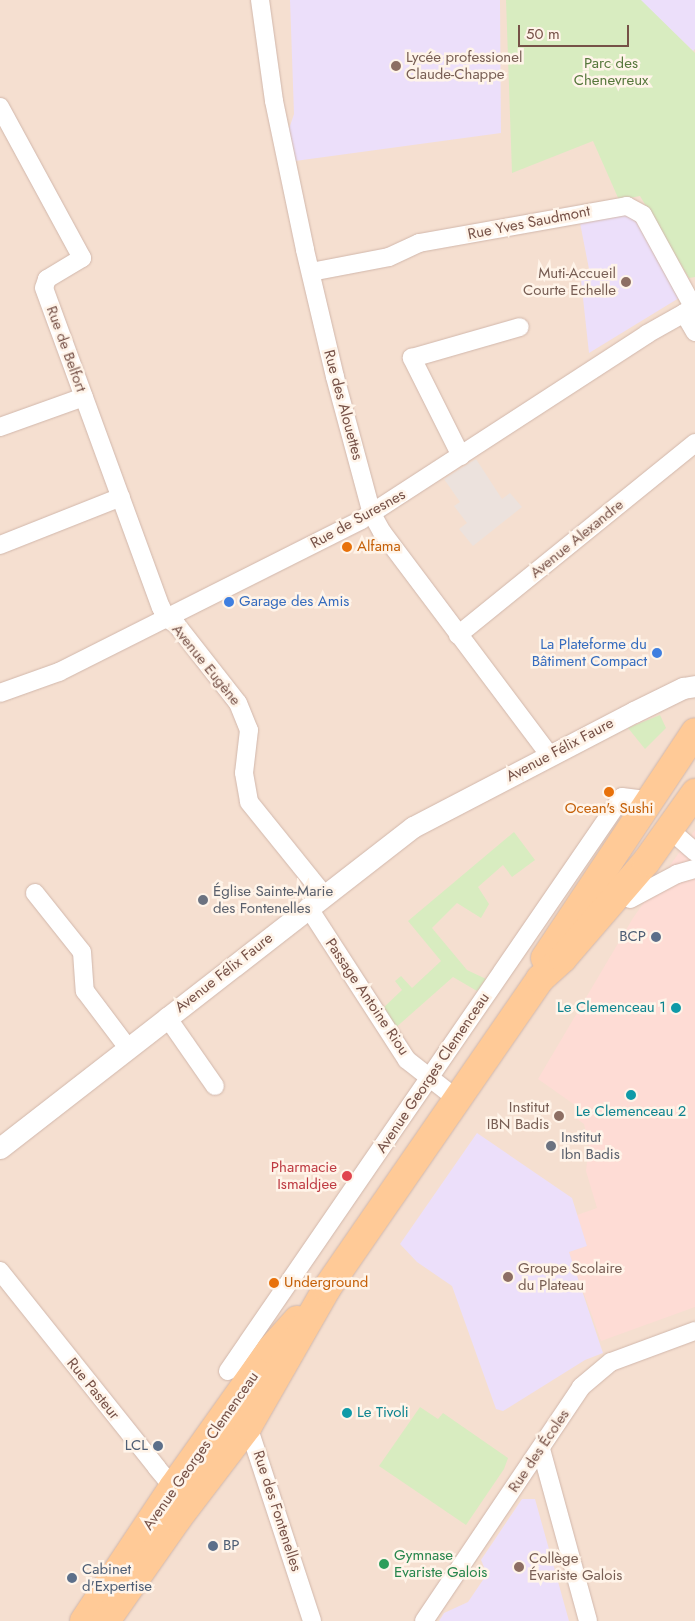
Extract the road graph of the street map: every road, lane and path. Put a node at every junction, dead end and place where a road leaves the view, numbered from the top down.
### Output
1 (260, 0) edge
2 (0, 107) edge
3 (310, 272) junction
4 (691, 309) edge
5 (520, 327) dead end
6 (695, 332) edge
7 (84, 397) junction
8 (0, 427) edge
9 (695, 443) edge
10 (461, 456) junction
11 (121, 497) junction
12 (372, 514) junction
13 (0, 545) edge
14 (166, 618) junction
15 (458, 635) junction
16 (695, 686) edge
17 (0, 692) edge
18 (695, 732) edge
19 (550, 756) junction
20 (695, 761) edge
21 (695, 793) edge
22 (648, 800) junction
23 (695, 817) edge
24 (681, 840) edge
25 (695, 869) edge
26 (35, 893) dead end
27 (630, 899) junction
28 (316, 901) junction
29 (605, 910) junction
30 (540, 979) junction
31 (167, 1017) junction
32 (128, 1048) junction
33 (429, 1080) junction
34 (215, 1086) dead end
35 (457, 1099) junction
36 (0, 1148) edge
37 (0, 1272) edge
38 (695, 1330) edge
39 (228, 1370) dead end
40 (236, 1421) junction
41 (541, 1449) junction
42 (184, 1491) junction
43 (84, 1621) edge
44 (106, 1621) edge
45 (312, 1621) edge
46 (424, 1621) edge
47 (588, 1621) edge

1 - 3 street, Rue des Alouettes
2 - 7 street, Rue de Belfort
3 - 4 street, Rue Yves Saudmont
3 - 12 street, Rue des Alouettes
4 - 6 street, Rue Yves Saudmont
4 - 10 street, Rue de Suresnes
5 - 10 street
7 - 8 street
7 - 11 street, Rue de Belfort
9 - 15 street, Avenue Alexandre
10 - 12 street, Rue de Suresnes
11 - 13 street
11 - 14 street, Rue de Belfort
12 - 14 street, Rue de Suresnes
12 - 15 street, Rue des Alouettes
14 - 17 street, Rue de Suresnes
14 - 28 street, Avenue Eugène
15 - 19 street, Rue des Alouettes
16 - 19 street, Avenue Félix Faure
18 - 22 main road, Avenue Georges Clemenceau
19 - 28 street, Avenue Félix Faure
20 - 24 main road
21 - 24 main road, Avenue Georges Clemenceau
22 - 30 main road, Avenue Georges Clemenceau
22 - 33 street, Avenue Georges Clemenceau
23 - 24 main road, Avenue Georges Clemenceau
24 - 27 main road, Avenue Georges Clemenceau
24 - 29 main road, Avenue Georges Clemenceau
25 - 27 street
26 - 32 street
27 - 29 main road, Avenue Georges Clemenceau
28 - 31 street, Avenue Félix Faure
28 - 33 street, Passage Antoine Riou
29 - 30 main road, Avenue Georges Clemenceau
30 - 35 main road, Avenue Georges Clemenceau
31 - 32 street, Avenue Félix Faure
31 - 34 street
32 - 36 street, Avenue Félix Faure
33 - 35 street, Passage Antoine Riou
33 - 39 street, Avenue Georges Clemenceau
35 - 40 main road, Avenue Georges Clemenceau
37 - 42 street, Rue Pasteur
38 - 41 street, Rue des Écoles
40 - 42 main road, Avenue Georges Clemenceau
40 - 45 street, Rue des Fontenelles
41 - 46 street, Rue des Écoles
41 - 47 street
42 - 43 main road, Avenue Georges Clemenceau
42 - 44 main road, Avenue Georges Clemenceau

